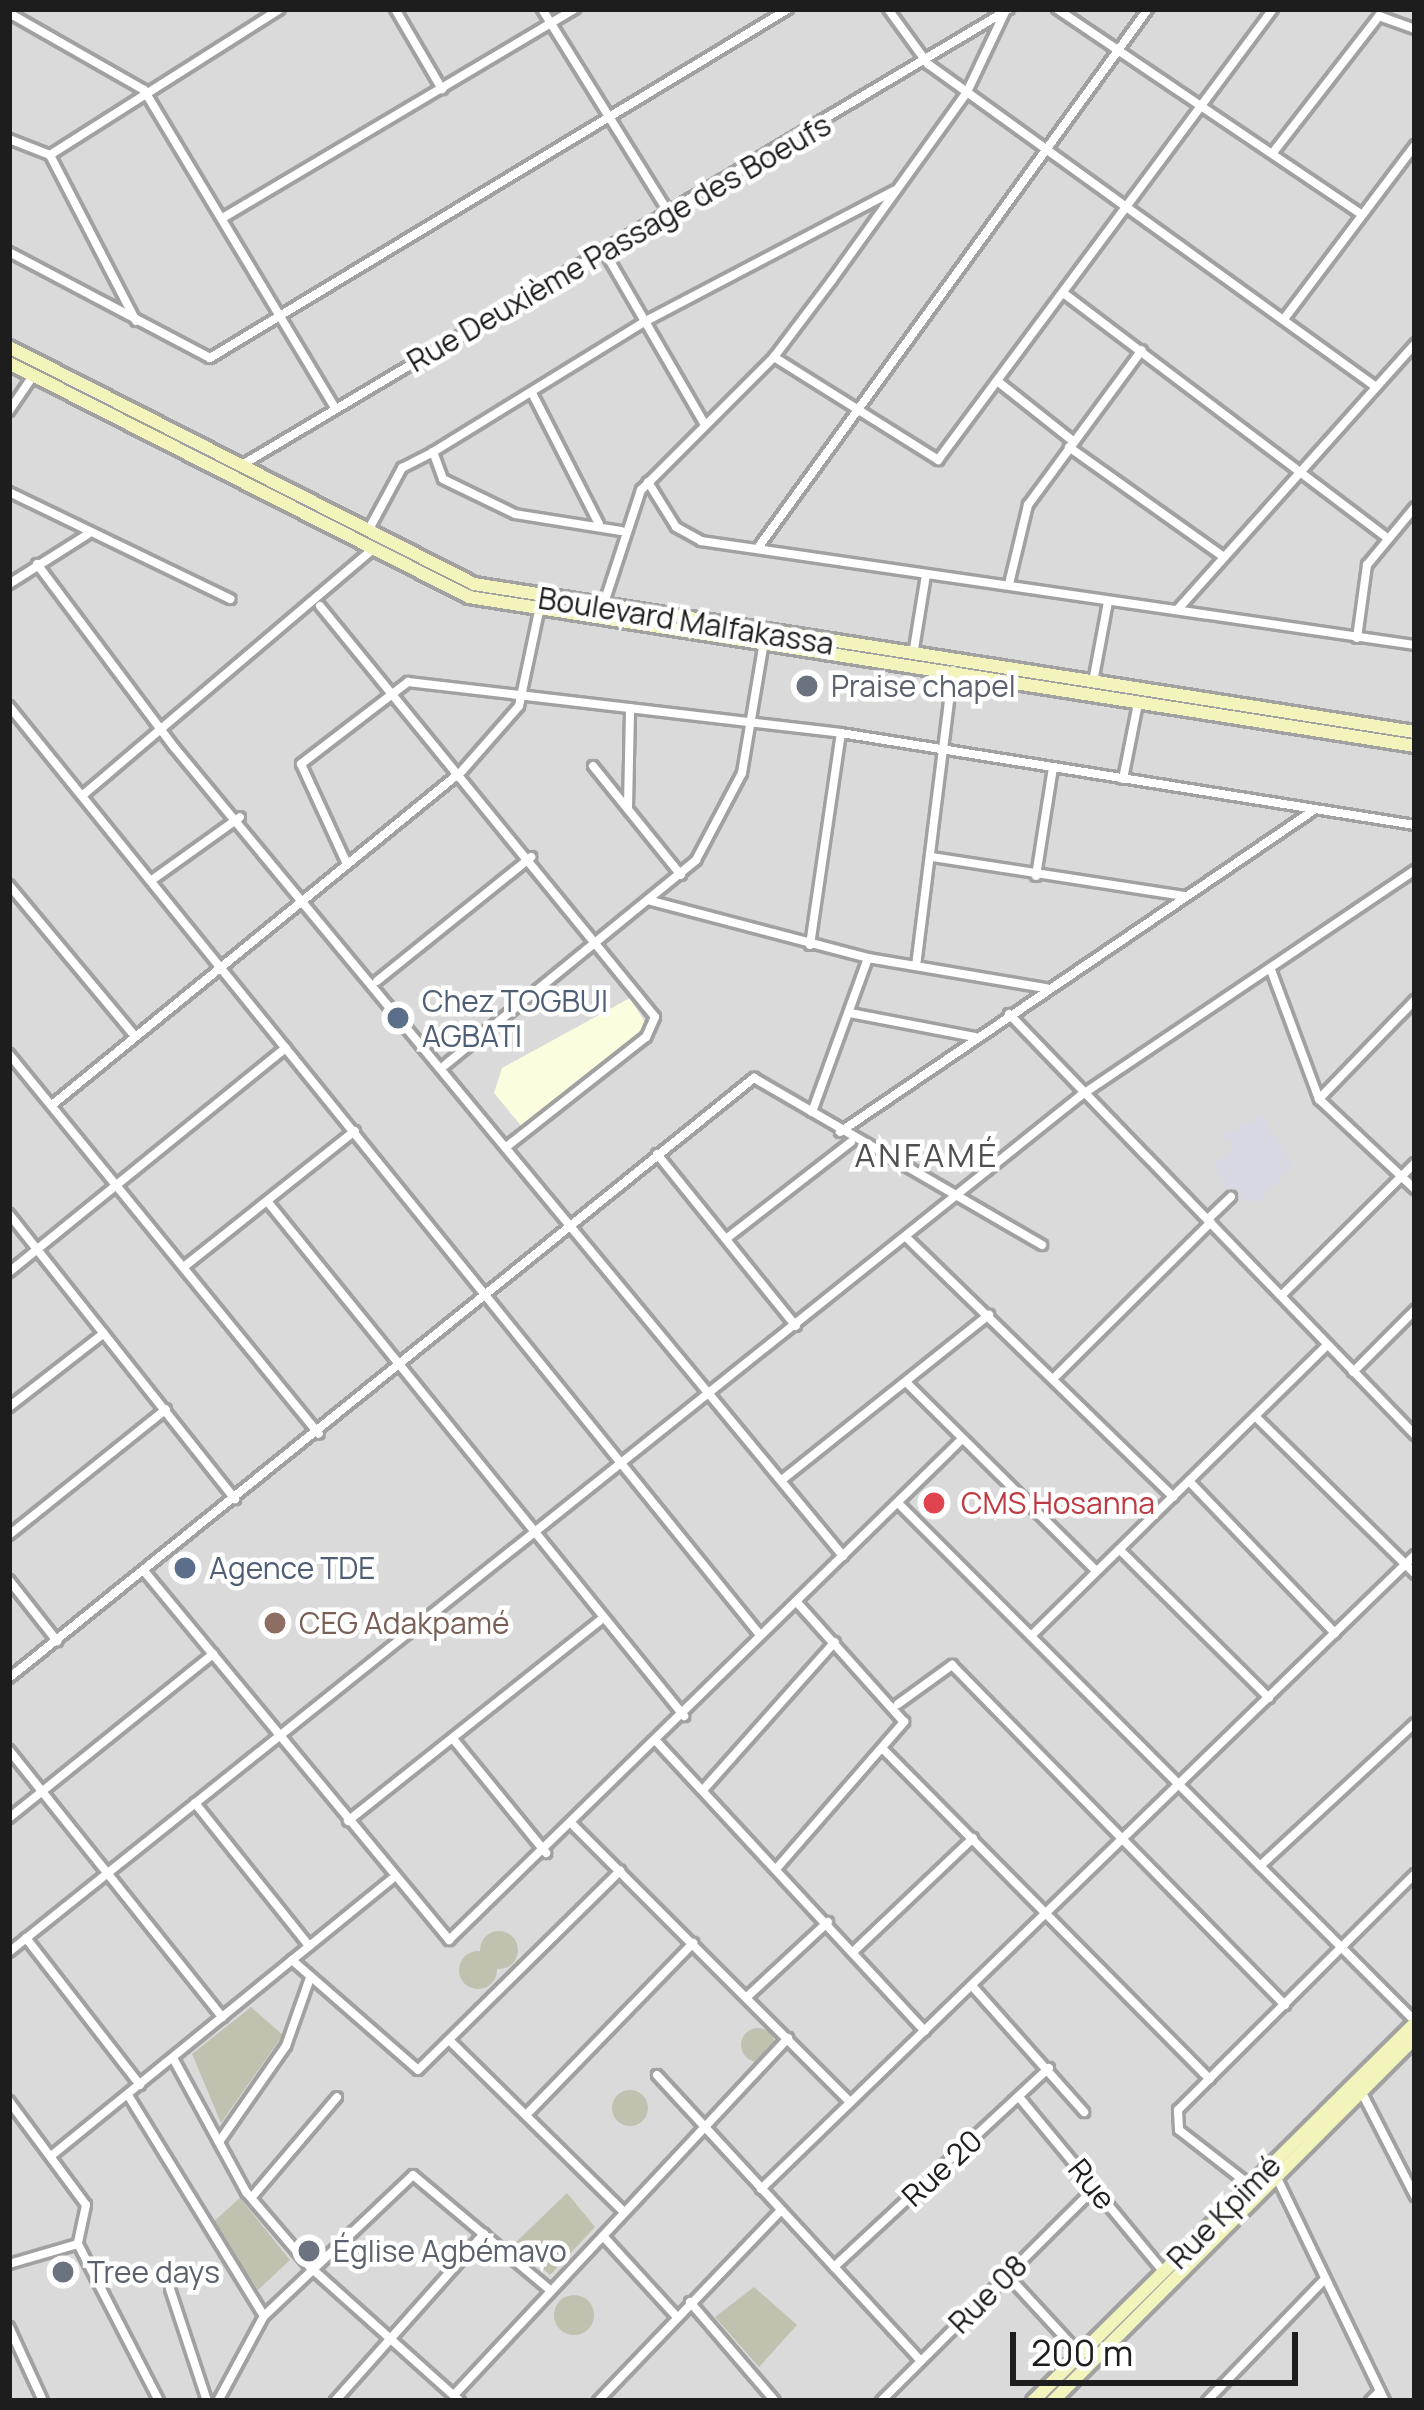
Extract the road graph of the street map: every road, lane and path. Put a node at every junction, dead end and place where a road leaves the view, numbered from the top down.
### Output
1 (280, 9) edge
2 (395, 9) edge
3 (542, 9) edge
4 (575, 9) edge
5 (788, 9) edge
6 (888, 9) edge
7 (1057, 9) edge
8 (1148, 9) edge
9 (1273, 9) edge
10 (1007, 11) edge
11 (9, 13) edge
12 (551, 24) junction
13 (1415, 29) edge
14 (1118, 51) junction
15 (928, 64) junction
16 (442, 89) junction
17 (144, 90) junction
18 (967, 92) junction
19 (1204, 105) junction
20 (610, 117) junction
21 (9, 139) edge
22 (1415, 145) edge
23 (1275, 149) junction
24 (1048, 150) junction
25 (50, 155) junction
26 (894, 191) junction
27 (1129, 209) junction
28 (667, 210) junction
29 (1362, 215) junction
30 (225, 217) junction
31 (603, 249) junction
32 (9, 252) edge
33 (1066, 295) junction
34 (281, 314) junction
35 (1284, 320) junction
36 (136, 321) junction
37 (644, 322) junction
38 (1415, 344) edge
39 (9, 347) edge
40 (1142, 350) junction
41 (774, 357) junction
42 (9, 363) edge
43 (33, 376) junction
44 (1001, 383) junction
45 (1376, 387) junction
46 (532, 393) junction
47 (336, 409) junction
48 (9, 411) edge
49 (860, 418) junction
50 (706, 425) junction
51 (1070, 444) junction
52 (433, 452) junction
53 (1304, 469) junction
54 (233, 470) junction
55 (648, 482) junction
56 (9, 492) edge
57 (1415, 507) edge
58 (599, 524) junction
59 (621, 531) junction
60 (367, 532) junction
61 (89, 533) junction
62 (1386, 538) junction
63 (760, 545) junction
64 (372, 550) junction
65 (1225, 557) junction
66 (38, 564) junction
67 (926, 575) junction
68 (9, 584) edge
69 (1009, 584) junction
70 (230, 599) dead end
71 (1108, 602) junction
72 (320, 605) junction
73 (541, 605) junction
74 (602, 608) junction
75 (1178, 609) junction
76 (1357, 638) junction
77 (764, 640) junction
78 (1415, 645) edge
79 (913, 656) junction
80 (953, 668) junction
81 (1092, 683) junction
82 (391, 689) junction
83 (523, 694) junction
84 (1138, 702) junction
85 (9, 706) edge
86 (631, 707) junction
87 (749, 721) junction
88 (164, 728) junction
89 (1415, 732) edge
90 (841, 734) junction
91 (1415, 746) edge
92 (944, 750) junction
93 (593, 766) dead end
94 (1053, 767) junction
95 (462, 771) junction
96 (1123, 778) junction
97 (83, 795) junction
98 (628, 808) junction
99 (1315, 809) junction
100 (240, 817) junction
101 (1415, 825) edge
102 (532, 857) junction
103 (932, 857) junction
104 (347, 864) junction
105 (1415, 870) edge
106 (682, 875) junction
107 (1036, 876) junction
108 (152, 880) junction
109 (9, 886) edge
110 (1187, 896) junction
111 (308, 897) junction
112 (650, 901) junction
113 (598, 941) junction
114 (810, 945) junction
115 (868, 958) junction
116 (916, 966) junction
117 (219, 967) junction
118 (1271, 970) junction
119 (377, 981) junction
120 (1047, 988) junction
121 (1415, 1000) edge
122 (850, 1013) junction
123 (1009, 1014) junction
124 (134, 1036) junction
125 (976, 1037) junction
126 (286, 1048) junction
127 (9, 1054) edge
128 (445, 1065) junction
129 (1080, 1096) junction
130 (1318, 1099) junction
131 (52, 1105) junction
132 (812, 1112) junction
133 (355, 1131) junction
134 (840, 1132) junction
135 (851, 1142) junction
136 (509, 1145) junction
137 (657, 1154) junction
138 (1415, 1163) edge
139 (1401, 1177) junction
140 (115, 1184) junction
141 (1415, 1190) edge
142 (1231, 1197) dead end
143 (955, 1200) junction
144 (267, 1202) junction
145 (9, 1214) edge
146 (1209, 1220) junction
147 (572, 1222) junction
148 (726, 1239) junction
149 (908, 1239) junction
150 (1042, 1245) dead end
151 (37, 1250) junction
152 (185, 1267) junction
153 (9, 1272) edge
154 (1282, 1294) junction
155 (487, 1296) junction
156 (1415, 1310) edge
157 (989, 1315) junction
158 (796, 1326) junction
159 (104, 1334) junction
160 (1327, 1345) junction
161 (405, 1366) junction
162 (1353, 1372) junction
163 (1054, 1378) junction
164 (906, 1382) junction
165 (712, 1395) junction
166 (9, 1407) edge
167 (166, 1409) junction
168 (1256, 1417) junction
169 (320, 1434) junction
170 (1415, 1435) edge
171 (960, 1441) junction
172 (625, 1464) junction
173 (782, 1480) junction
174 (1190, 1481) junction
175 (1173, 1497) junction
176 (235, 1498) junction
177 (898, 1503) junction
178 (9, 1534) edge
179 (538, 1534) junction
180 (1120, 1550) junction
181 (1415, 1555) edge
182 (843, 1556) junction
183 (1406, 1564) junction
184 (144, 1571) junction
185 (1096, 1571) junction
186 (1415, 1574) edge
187 (9, 1580) edge
188 (796, 1601) junction
189 (602, 1618) junction
190 (1335, 1633) junction
191 (760, 1635) junction
192 (1030, 1636) junction
193 (57, 1641) junction
194 (835, 1642) junction
195 (213, 1654) junction
196 (9, 1678) edge
197 (1269, 1698) junction
198 (898, 1704) junction
199 (684, 1716) junction
200 (1415, 1723) edge
201 (278, 1736) junction
202 (454, 1740) junction
203 (657, 1742) junction
204 (9, 1750) edge
205 (884, 1750) junction
206 (1180, 1785) junction
207 (703, 1790) junction
208 (42, 1792) junction
209 (195, 1803) junction
210 (9, 1818) edge
211 (349, 1821) junction
212 (574, 1826) junction
213 (973, 1838) junction
214 (1126, 1840) junction
215 (546, 1853) junction
216 (1260, 1866) junction
217 (778, 1868) junction
218 (108, 1871) junction
219 (620, 1871) junction
220 (1415, 1874) edge
221 (391, 1880) junction
222 (1052, 1915) junction
223 (828, 1922) junction
224 (26, 1938) junction
225 (693, 1943) junction
226 (309, 1946) junction
227 (1341, 1949) junction
228 (854, 1951) junction
229 (9, 1952) edge
230 (292, 1960) junction
231 (310, 1978) junction
232 (974, 1988) junction
233 (748, 1996) junction
234 (1285, 2005) junction
235 (222, 2017) junction
236 (1415, 2022) edge
237 (925, 2031) junction
238 (788, 2038) junction
239 (1415, 2038) edge
240 (448, 2040) junction
241 (173, 2058) junction
242 (1049, 2068) junction
243 (657, 2075) dead end
244 (1210, 2079) junction
245 (140, 2085) junction
246 (1361, 2092) junction
247 (128, 2095) junction
248 (338, 2097) dead end
249 (1019, 2097) junction
250 (9, 2101) edge
251 (850, 2102) junction
252 (1084, 2112) dead end
253 (526, 2115) junction
254 (705, 2127) junction
255 (219, 2142) junction
256 (51, 2156) junction
257 (1276, 2176) junction
258 (1251, 2186) junction
259 (1095, 2188) junction
260 (761, 2189) junction
261 (1415, 2196) edge
262 (252, 2197) junction
263 (780, 2211) junction
264 (624, 2212) junction
265 (484, 2234) junction
266 (603, 2236) junction
267 (78, 2244) junction
268 (9, 2264) edge
269 (310, 2267) junction
270 (834, 2267) junction
271 (1164, 2272) junction
272 (1007, 2276) junction
273 (1325, 2279) junction
274 (170, 2289) dead end
275 (551, 2291) junction
276 (690, 2302) junction
277 (676, 2316) junction
278 (264, 2317) junction
279 (9, 2327) edge
280 (389, 2338) junction
281 (1081, 2354) junction
282 (920, 2361) junction
283 (1382, 2396) edge
284 (457, 2398) edge
285 (43, 2401) edge
286 (159, 2401) edge
287 (207, 2401) edge
288 (218, 2401) edge
289 (334, 2401) edge
290 (598, 2401) edge
291 (775, 2401) edge
292 (881, 2401) edge
293 (1033, 2401) edge
294 (1053, 2401) edge
295 (1208, 2401) edge
296 (1370, 2401) edge

1 - 17 street
2 - 16 street
3 - 12 street
4 - 12 street
5 - 20 street
6 - 15 street
7 - 14 street
8 - 14 street
9 - 19 street
10 - 15 street, Rue Deuxième Passage des Boeufs
10 - 18 street
11 - 17 street
12 - 16 street
12 - 20 street
13 - 23 street
14 - 19 street
14 - 24 street
15 - 18 street
15 - 28 street, Rue Deuxième Passage des Boeufs
16 - 30 street
17 - 25 street
17 - 30 street
18 - 24 street
18 - 26 street
19 - 23 street
19 - 27 street
20 - 28 street
20 - 34 street
21 - 25 street
22 - 29 street
23 - 29 street
24 - 27 street
24 - 49 street
25 - 36 street
26 - 37 street
26 - 41 street
27 - 33 street
27 - 35 street
28 - 31 street, Rue Deuxième Passage des Boeufs
29 - 35 street
30 - 34 street
31 - 37 street
31 - 47 street, Rue Deuxième Passage des Boeufs
32 - 36 street
33 - 40 street
33 - 44 street
34 - 36 street
34 - 47 street
35 - 45 street
37 - 46 street
37 - 50 street
38 - 45 street
39 - 54 main road, Boulevard Malfakassa
40 - 51 street
40 - 53 street
41 - 49 street
41 - 50 street
42 - 43 main road
43 - 48 street
43 - 54 main road
44 - 49 street
44 - 51 street
45 - 53 street
46 - 52 street
46 - 58 street
47 - 54 street, Rue Deuxième Passage des Boeufs
49 - 63 street
50 - 55 street
51 - 65 street
51 - 69 street
52 - 58 street
52 - 60 street
53 - 62 street
53 - 65 street
54 - 60 main road, Boulevard Malfakassa
54 - 64 main road, Boulevard Malfakassa
55 - 59 street
55 - 63 street
56 - 61 street
57 - 62 street
58 - 59 street
59 - 74 street
60 - 73 main road, Boulevard Malfakassa
61 - 66 street
61 - 70 street
62 - 76 street
63 - 67 street
64 - 72 street
64 - 73 main road, Boulevard Malfakassa
65 - 75 street
66 - 68 street
66 - 88 street
67 - 69 street
67 - 79 street
69 - 71 street
71 - 75 street
71 - 81 street
72 - 82 street
72 - 88 street
73 - 74 main road, Boulevard Malfakassa
73 - 77 main road, Boulevard Malfakassa
73 - 83 street
74 - 77 main road, Boulevard Malfakassa
75 - 76 street
76 - 78 street
77 - 79 main road, Boulevard Malfakassa
77 - 80 main road, Boulevard Malfakassa
77 - 87 street
79 - 80 main road, Boulevard Malfakassa
80 - 81 main road, Boulevard Malfakassa
80 - 84 main road, Boulevard Malfakassa
80 - 92 street
81 - 89 main road, Boulevard Malfakassa
82 - 83 street
82 - 95 street
82 - 104 street
83 - 86 street
83 - 95 street
84 - 91 main road, Boulevard Malfakassa
84 - 96 street
85 - 97 street
86 - 87 street
86 - 98 street
87 - 90 street
87 - 106 street
88 - 97 street
88 - 100 street
90 - 92 street
90 - 114 street
92 - 94 street
92 - 103 street
93 - 98 street
94 - 96 street
94 - 107 street
95 - 102 street
95 - 104 street
96 - 99 street
97 - 108 street
98 - 106 street
99 - 101 street
99 - 110 street
100 - 108 street
100 - 111 street
102 - 113 street
102 - 119 street
103 - 107 street
103 - 116 street
104 - 111 street
105 - 118 street
106 - 112 street
107 - 110 street
108 - 117 street
109 - 124 street
110 - 120 street
111 - 117 street
111 - 119 street
112 - 113 street
112 - 114 street
113 - 128 street
113 - 136 street
114 - 115 street
115 - 116 street
115 - 122 street
116 - 120 street
117 - 124 street
117 - 126 street
118 - 129 street
118 - 130 street
119 - 128 street
120 - 123 street
121 - 130 street
122 - 125 street
122 - 132 street
123 - 125 street
123 - 129 street
124 - 131 street
125 - 134 street
126 - 133 street
126 - 140 street
127 - 131 street
128 - 136 street
129 - 143 street
129 - 146 street
130 - 139 street
131 - 140 street
132 - 134 street
132 - 137 street
133 - 144 street
133 - 155 street
134 - 135 street
135 - 143 street
135 - 148 street
136 - 147 street
137 - 147 street
137 - 148 street
138 - 139 street
139 - 141 street
139 - 154 street
140 - 151 street
140 - 152 street
142 - 146 street
143 - 149 street
143 - 150 street
144 - 152 street
144 - 161 street
145 - 151 street
146 - 154 street
146 - 163 street
147 - 155 street
147 - 165 street
148 - 158 street
149 - 157 street
149 - 158 street
151 - 153 street
151 - 159 street
152 - 169 street
154 - 160 street
155 - 161 street
155 - 172 street
156 - 162 street
157 - 163 street
157 - 164 street
158 - 165 street
159 - 166 street
159 - 167 street
160 - 162 street
160 - 168 street
161 - 169 street
161 - 179 street
162 - 170 street
163 - 175 street
164 - 171 street
164 - 173 street
165 - 172 street
165 - 173 street
167 - 176 street
167 - 178 street
168 - 174 street
168 - 183 street
169 - 176 street
171 - 177 street
171 - 185 street
172 - 179 street
172 - 191 street
173 - 182 street
174 - 175 street
174 - 190 street
175 - 180 street
176 - 184 street
177 - 182 street
177 - 192 street
179 - 189 street
179 - 201 street
180 - 185 street
180 - 197 street
181 - 183 street
182 - 188 street
183 - 186 street
183 - 190 street
184 - 193 street
184 - 195 street
185 - 192 street
187 - 193 street
188 - 191 street
188 - 194 street
189 - 199 street
189 - 202 street
190 - 197 street
191 - 199 street
192 - 206 street
193 - 196 street
194 - 198 street
194 - 207 street
195 - 201 street
195 - 208 street
197 - 206 street
198 - 205 street
198 - 214 street
199 - 203 street
200 - 216 street
201 - 209 street
201 - 211 street
202 - 211 street
202 - 215 street
203 - 207 street
203 - 212 street
204 - 208 street
205 - 213 street
205 - 217 street
206 - 214 street
206 - 216 street
207 - 217 street
208 - 210 street
208 - 218 street
209 - 218 street
209 - 226 street
211 - 221 street
212 - 215 street
212 - 219 street
213 - 222 street
213 - 228 street
214 - 222 street
214 - 234 street
215 - 221 street
216 - 227 street
217 - 223 street
218 - 224 street
218 - 235 street
219 - 225 street
219 - 240 street
220 - 227 street
221 - 226 street
222 - 232 street
222 - 244 street
223 - 228 street
223 - 233 street
224 - 229 street
224 - 245 street
225 - 233 street
225 - 253 street
226 - 230 street
227 - 234 street
227 - 236 street
228 - 237 street
230 - 231 street
230 - 235 street
231 - 240 street
231 - 255 street
232 - 237 street
232 - 242 street
233 - 238 street
234 - 244 street
235 - 241 street
236 - 258 main road, Rue Kpimé
237 - 251 street
238 - 251 street
238 - 254 street
239 - 246 main road, Rue Kpimé
240 - 253 street
241 - 245 street
241 - 255 street
242 - 249 street, Rue 20
242 - 252 street
243 - 254 street
244 - 258 street
245 - 247 street
246 - 257 main road, Rue Kpimé
246 - 261 street
247 - 256 street
247 - 278 street
248 - 262 street
249 - 259 street, Rue
249 - 270 street, Rue 20
250 - 256 street
251 - 260 street
253 - 264 street
254 - 260 street
254 - 264 street
255 - 262 street
256 - 267 street
257 - 273 street
257 - 294 main road, Rue Kpimé
258 - 271 main road, Rue Kpimé
259 - 271 street, Rue
259 - 272 street, Rue 08
260 - 263 street
262 - 269 street
263 - 270 street
263 - 276 street
264 - 266 street
265 - 269 street
265 - 275 street
265 - 280 street
266 - 275 street
266 - 277 street
267 - 268 street
267 - 286 street
269 - 278 street
269 - 280 street
270 - 282 street
271 - 281 main road, Rue Kpimé
272 - 281 street
272 - 282 street, Rue 08
273 - 283 street
273 - 295 street
274 - 287 street
275 - 284 street
276 - 277 street
276 - 291 street
277 - 290 street
278 - 288 street
279 - 285 street
280 - 284 street
280 - 289 street
281 - 293 main road, Rue Kpimé
282 - 292 street, Rue 08
283 - 296 street

